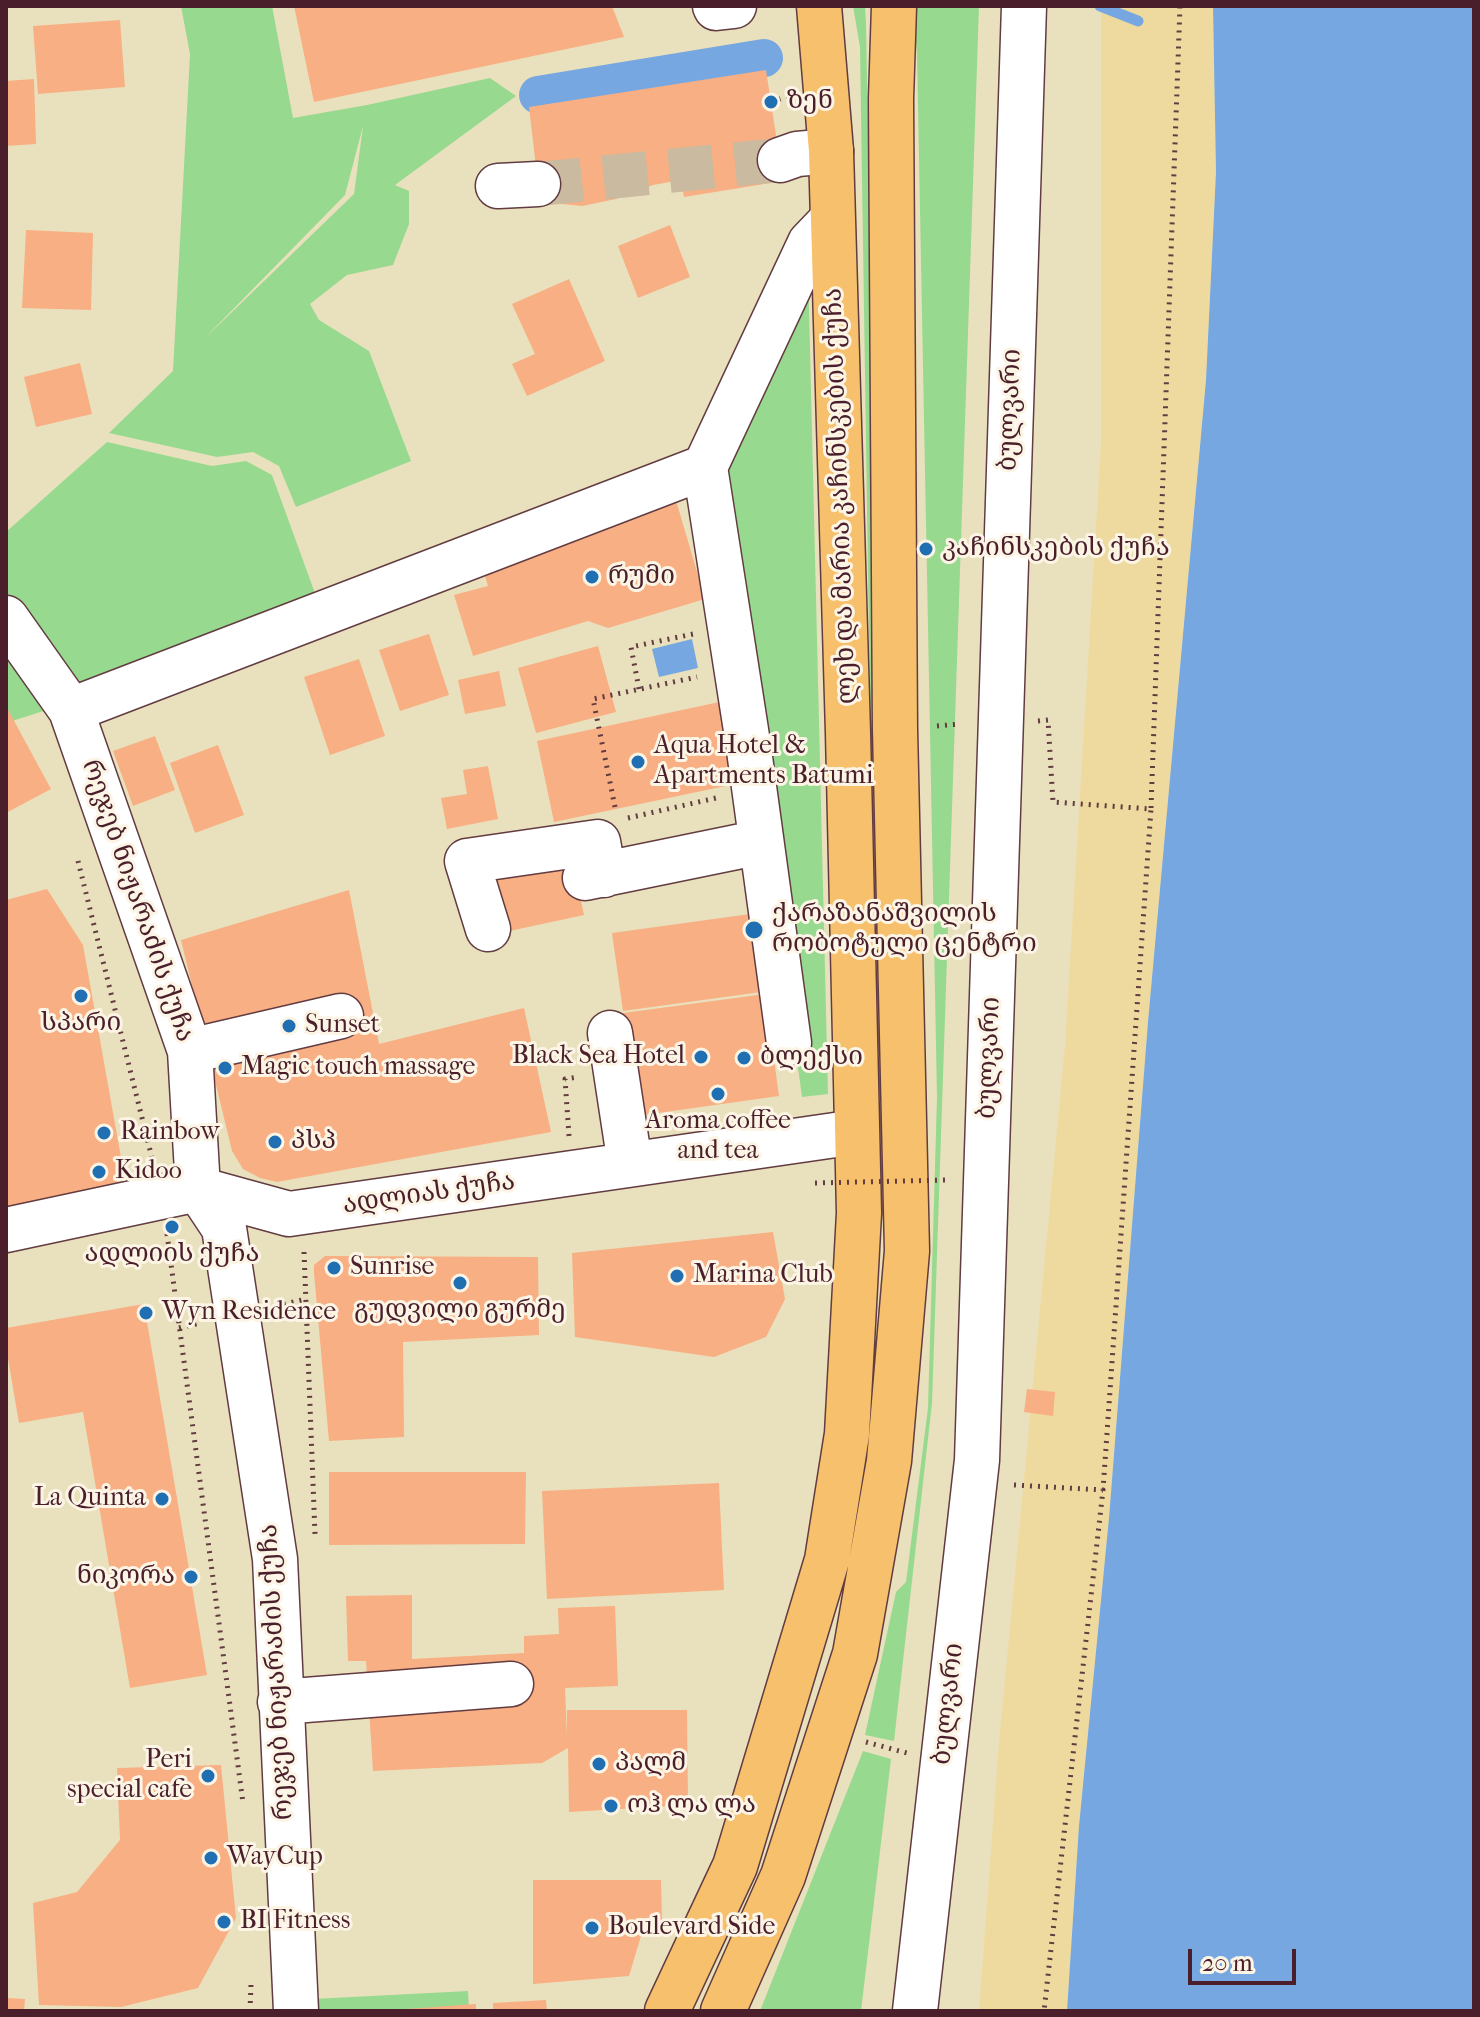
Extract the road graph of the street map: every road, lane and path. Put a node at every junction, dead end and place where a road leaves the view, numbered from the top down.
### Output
1 (715, 6) edge
2 (734, 6) edge
3 (819, 6) edge
4 (894, 6) edge
5 (1024, 6) edge
6 (1180, 6) edge
7 (831, 151) junction
8 (780, 160) tunnel mouth
9 (832, 220) junction
10 (705, 467) junction
11 (6, 618) edge
12 (700, 632) dead end
13 (709, 674) dead end
14 (639, 689) junction
15 (71, 710) junction
16 (1048, 720) dead end
17 (719, 798) dead end
18 (1151, 809) junction
19 (761, 842) junction
20 (75, 849) dead end
21 (488, 929) dead end
22 (341, 1016) dead end
23 (789, 1043) dead end
24 (190, 1051) junction
25 (613, 1051) joint
26 (856, 1132) junction
27 (570, 1142) dead end
28 (630, 1164) junction
29 (948, 1180) dead end
30 (815, 1183) dead end
31 (180, 1193) junction
32 (303, 1213) junction
33 (6, 1230) edge
34 (1011, 1485) dead end
35 (1103, 1490) junction
36 (315, 1545) dead end
37 (511, 1684) dead end
38 (280, 1702) junction
39 (244, 1811) dead end
40 (252, 1981) dead end
41 (250, 2011) edge
42 (296, 2011) edge
43 (667, 2011) edge
44 (723, 2011) edge
45 (915, 2011) edge
46 (1044, 2011) edge

1 - 2 street
3 - 7 main road, ლეხ და მარია კაჩინსკების ქუჩა
4 - 44 main road, ლეხ და მარია კაჩინსკების ქუჩა
5 - 45 street, ბულვარი
6 - 18 path
7 - 8 street
7 - 9 main road, ლეხ და მარია კაჩინსკების ქუჩა
9 - 10 street
9 - 26 main road, ლეხ და მარია კაჩინსკების ქუჩა
10 - 15 street
10 - 19 street
11 - 15 street, რეჯებ ნიჟარაძის ქუჩა
12 - 14 path
13 - 14 path
14 - 17 path
15 - 24 street, რეჯებ ნიჟარაძის ქუჩა
16 - 18 path
18 - 35 path
19 - 21 street
19 - 23 street
20 - 31 path
22 - 24 street
24 - 31 street, რეჯებ ნიჟარაძის ქუჩა
25 - 27 path
25 - 28 street
26 - 28 street, ადლიას ქუჩა
26 - 43 main road, ლეხ და მარია კაჩინსკების ქუჩა
28 - 32 street, ადლიას ქუჩა
29 - 30 path, bridge
31 - 32 street, ადლიას ქუჩა
31 - 33 street, ადლიას ქუჩა
31 - 38 street, რეჯებ ნიჟარაძის ქუჩა
31 - 39 path
32 - 36 path
34 - 35 path
35 - 46 path
37 - 38 street
38 - 42 street, რეჯებ ნიჟარაძის ქუჩა
40 - 41 path

